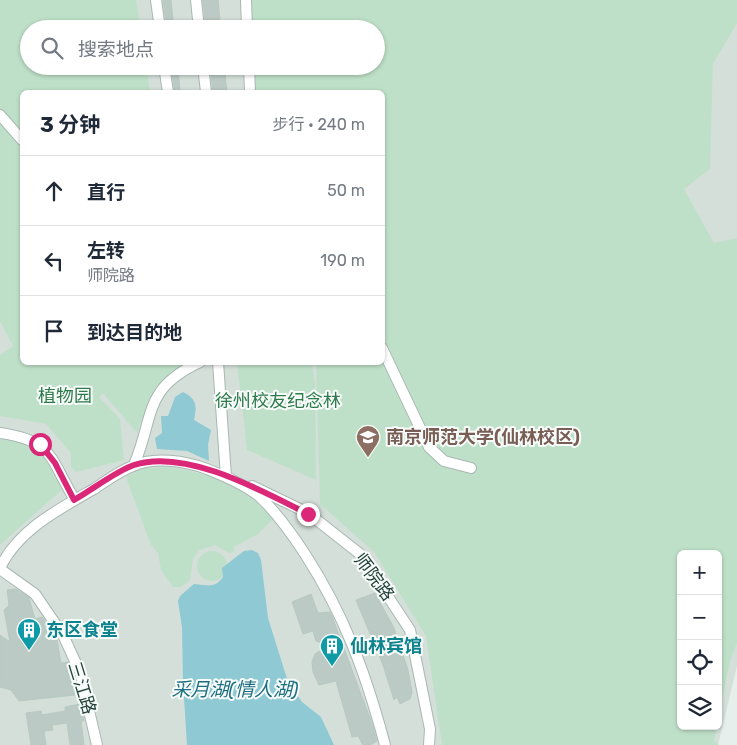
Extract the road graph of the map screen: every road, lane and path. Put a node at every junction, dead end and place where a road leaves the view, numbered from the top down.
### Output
1 (156, 0) edge
2 (196, 0) edge
3 (246, 0) edge
4 (159, 20) edge
5 (198, 20) edge
6 (247, 20) edge
7 (165, 75) edge
8 (204, 75) edge
9 (249, 75) edge
10 (168, 90) edge
11 (206, 90) edge
12 (250, 90) edge
13 (0, 115) edge
14 (20, 138) edge
15 (385, 354) edge
16 (194, 365) edge
17 (218, 365) edge
18 (0, 433) edge
19 (134, 465) junction
20 (471, 468) dead end
21 (226, 477) junction
22 (74, 500) junction
23 (0, 568) edge
24 (97, 745) edge
25 (384, 745) edge
26 (429, 745) edge

1 - 4 street
2 - 5 street
3 - 6 street
7 - 10 street
8 - 11 street
9 - 12 street
13 - 14 street
15 - 20 street
16 - 19 street
17 - 21 street
18 - 22 street
19 - 21 street, 师院路
19 - 22 street, 师院路
21 - 25 street, 师院路
21 - 26 street, 师院路
22 - 23 street, 师院路
23 - 24 street, 三江路

